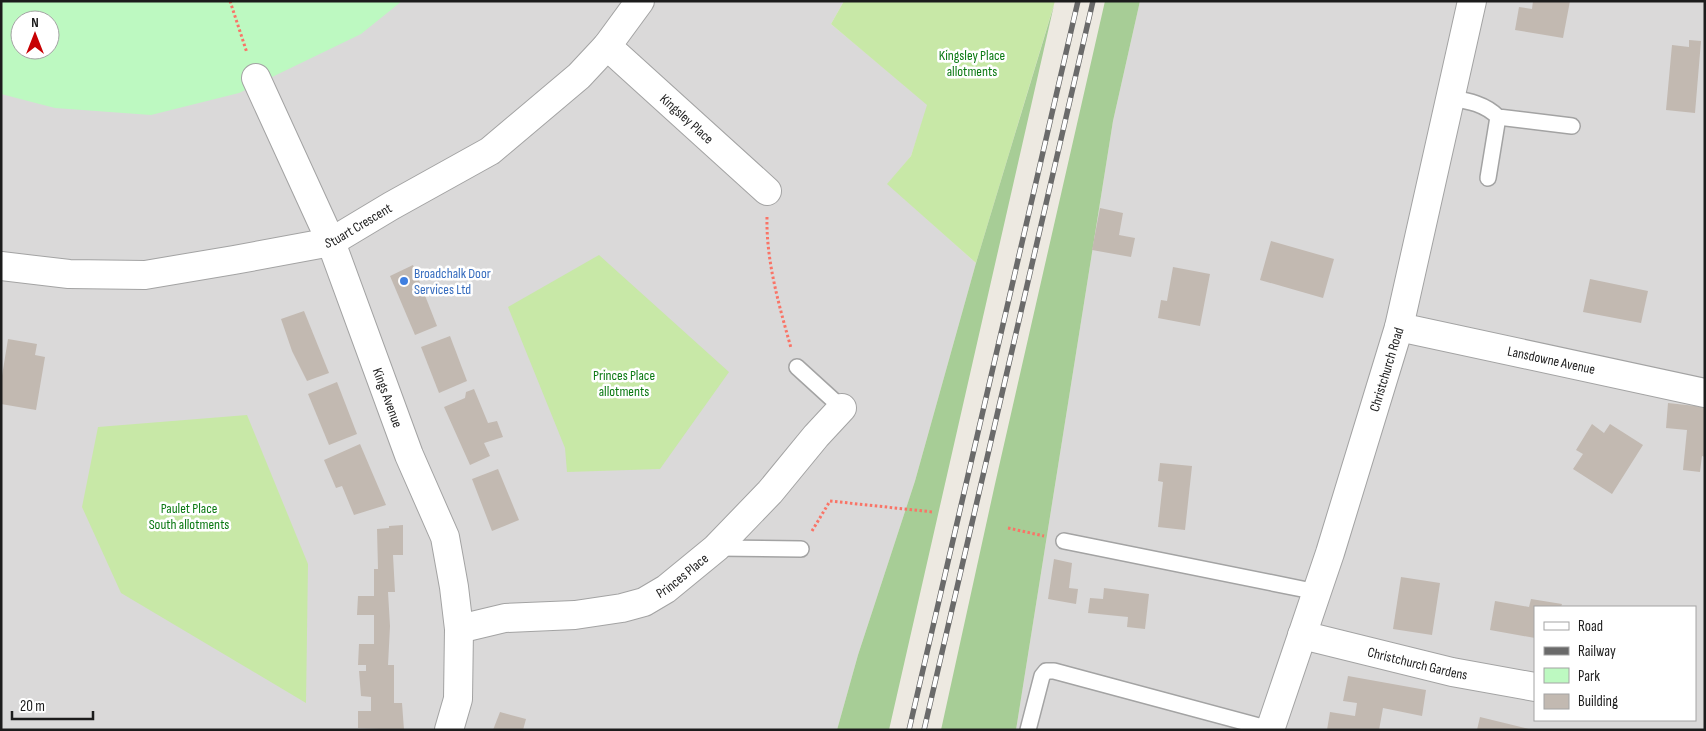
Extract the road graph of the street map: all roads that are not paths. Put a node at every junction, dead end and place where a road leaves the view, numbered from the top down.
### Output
1 (640, 1) edge
2 (1472, 1) edge
3 (607, 46) junction
4 (256, 78) road end
5 (1451, 98) junction
6 (1498, 117) junction
7 (1572, 126) dead end
8 (1488, 178) dead end
9 (767, 191) road end
10 (331, 242) junction
11 (1, 266) edge
12 (1399, 327) junction
13 (797, 367) road end
14 (1705, 393) edge
15 (842, 408) joint
16 (1064, 541) road end
17 (716, 548) junction
18 (802, 549) road end
19 (1317, 592) junction
20 (459, 629) junction
21 (1302, 635) junction
22 (1534, 688) edge
23 (450, 730) edge
24 (1028, 730) edge
25 (1270, 730) edge

1 - 3 street, Stuart Crescent
2 - 5 street, Christchurch Road
3 - 9 street, Kingsley Place
3 - 10 street, Stuart Crescent
4 - 10 street, Kings Avenue
5 - 6 lane
5 - 12 street, Christchurch Road
6 - 7 lane
6 - 8 lane
10 - 11 street, Stuart Crescent
10 - 20 street, Kings Avenue
12 - 14 street, Lansdowne Avenue
12 - 19 street, Christchurch Road
13 - 15 lane
15 - 17 street, Princes Place
16 - 19 lane
17 - 18 lane
17 - 20 street, Princes Place
19 - 21 street, Christchurch Road
20 - 23 street, Kings Avenue
21 - 22 street, Christchurch Gardens
21 - 25 street, Christchurch Road
24 - 25 lane

